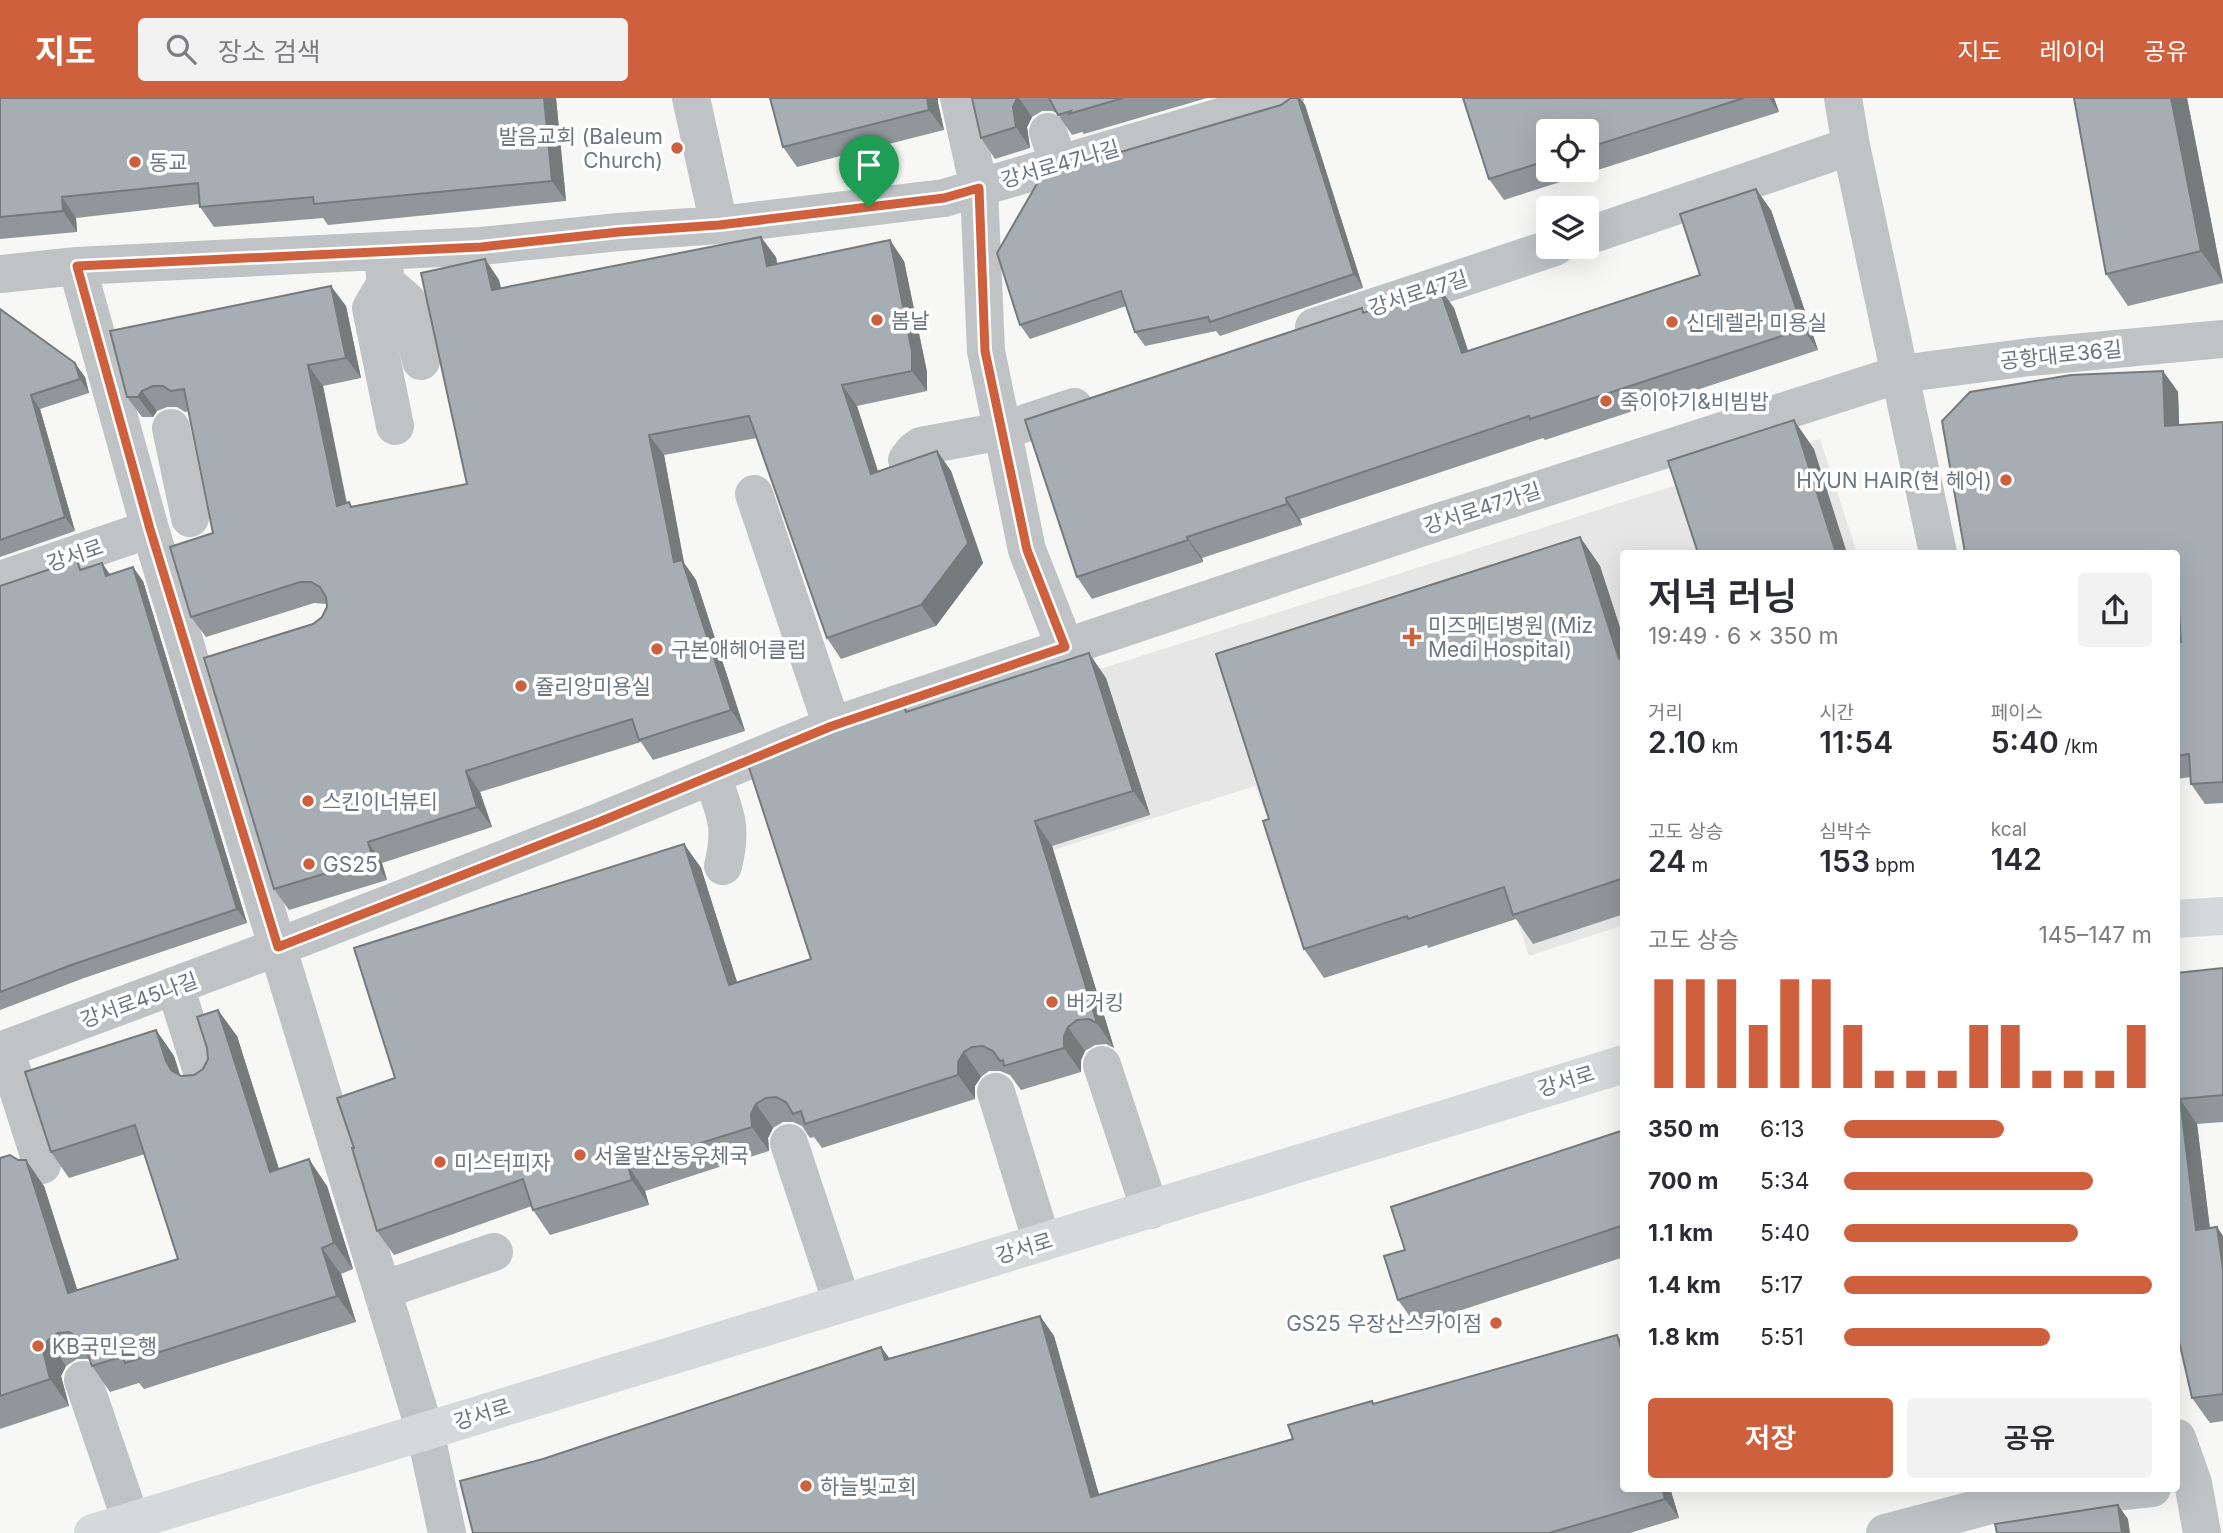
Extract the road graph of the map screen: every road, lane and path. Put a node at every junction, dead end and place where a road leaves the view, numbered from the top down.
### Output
1 (691, 98) edge
2 (959, 98) edge
3 (1285, 98) edge
4 (1843, 98) edge
5 (1851, 146) junction
6 (979, 188) junction
7 (719, 225) junction
8 (1599, 232) edge
9 (1536, 253) edge
10 (77, 266) junction
11 (384, 267) junction
12 (0, 274) edge
13 (2223, 339) edge
14 (1277, 340) edge
15 (421, 361) dead end
16 (1900, 374) junction
17 (1107, 396) edge
18 (395, 426) dead end
19 (171, 428) edge
20 (1002, 430) junction
21 (907, 460) edge
22 (181, 476) junction
23 (138, 485) junction
24 (754, 494) dead end
25 (190, 518) dead end
26 (150, 529) junction
27 (1937, 550) edge
28 (0, 580) edge
29 (1065, 647) junction
30 (230, 653) edge
31 (191, 665) junction
32 (832, 726) junction
33 (712, 776) junction
34 (723, 866) dead end
35 (2223, 916) edge
36 (2180, 919) edge
37 (278, 947) junction
38 (175, 986) junction
39 (2, 1050) edge
40 (1102, 1065) dead end
41 (1620, 1065) edge
42 (205, 1081) edge
43 (996, 1092) edge
44 (789, 1143) edge
45 (42, 1166) edge
46 (1150, 1210) junction
47 (1042, 1242) junction
48 (494, 1252) dead end
49 (383, 1290) junction
50 (842, 1303) junction
51 (83, 1380) edge
52 (425, 1431) junction
53 (2180, 1445) edge
54 (2198, 1484) edge
55 (2114, 1492) edge
56 (131, 1521) junction
57 (93, 1533) edge
58 (447, 1533) edge
59 (1885, 1533) edge
60 (2202, 1533) edge

1 - 7 street
2 - 6 street
3 - 6 street, 강서로47나길
4 - 5 street
5 - 8 street
5 - 16 street
6 - 7 street, 강서로47나길
6 - 20 street
7 - 11 street, 강서로47나길
9 - 14 street, 강서로47길
10 - 11 street, 강서로47나길
10 - 12 street, 강서로47나길
10 - 23 street, 강서로
11 - 15 street
11 - 18 street
13 - 16 street, 공항대로36길
16 - 27 street
16 - 29 street, 강서로47가길
17 - 20 street
19 - 22 street
20 - 21 street
20 - 29 street
22 - 23 street
22 - 25 street
23 - 26 street, 강서로
24 - 32 street
26 - 28 street, 강서로
26 - 31 street, 강서로
29 - 32 street, 강서로47가길
30 - 31 street
31 - 37 street, 강서로
32 - 33 street, 강서로47가길
33 - 34 street
33 - 37 street, 강서로47가길
35 - 36 main road
37 - 38 street, 강서로45나길
37 - 49 street, 강서로
38 - 39 street, 강서로45나길
38 - 42 street
39 - 45 street
40 - 46 street
41 - 46 main road, 강서로
43 - 47 street
44 - 50 street
46 - 47 main road, 강서로
47 - 50 main road, 강서로
48 - 49 street
49 - 52 street, 강서로
50 - 52 main road, 강서로
51 - 56 street
52 - 56 main road, 강서로
52 - 58 street
53 - 54 street
54 - 60 street
55 - 59 street
56 - 57 main road, 강서로

